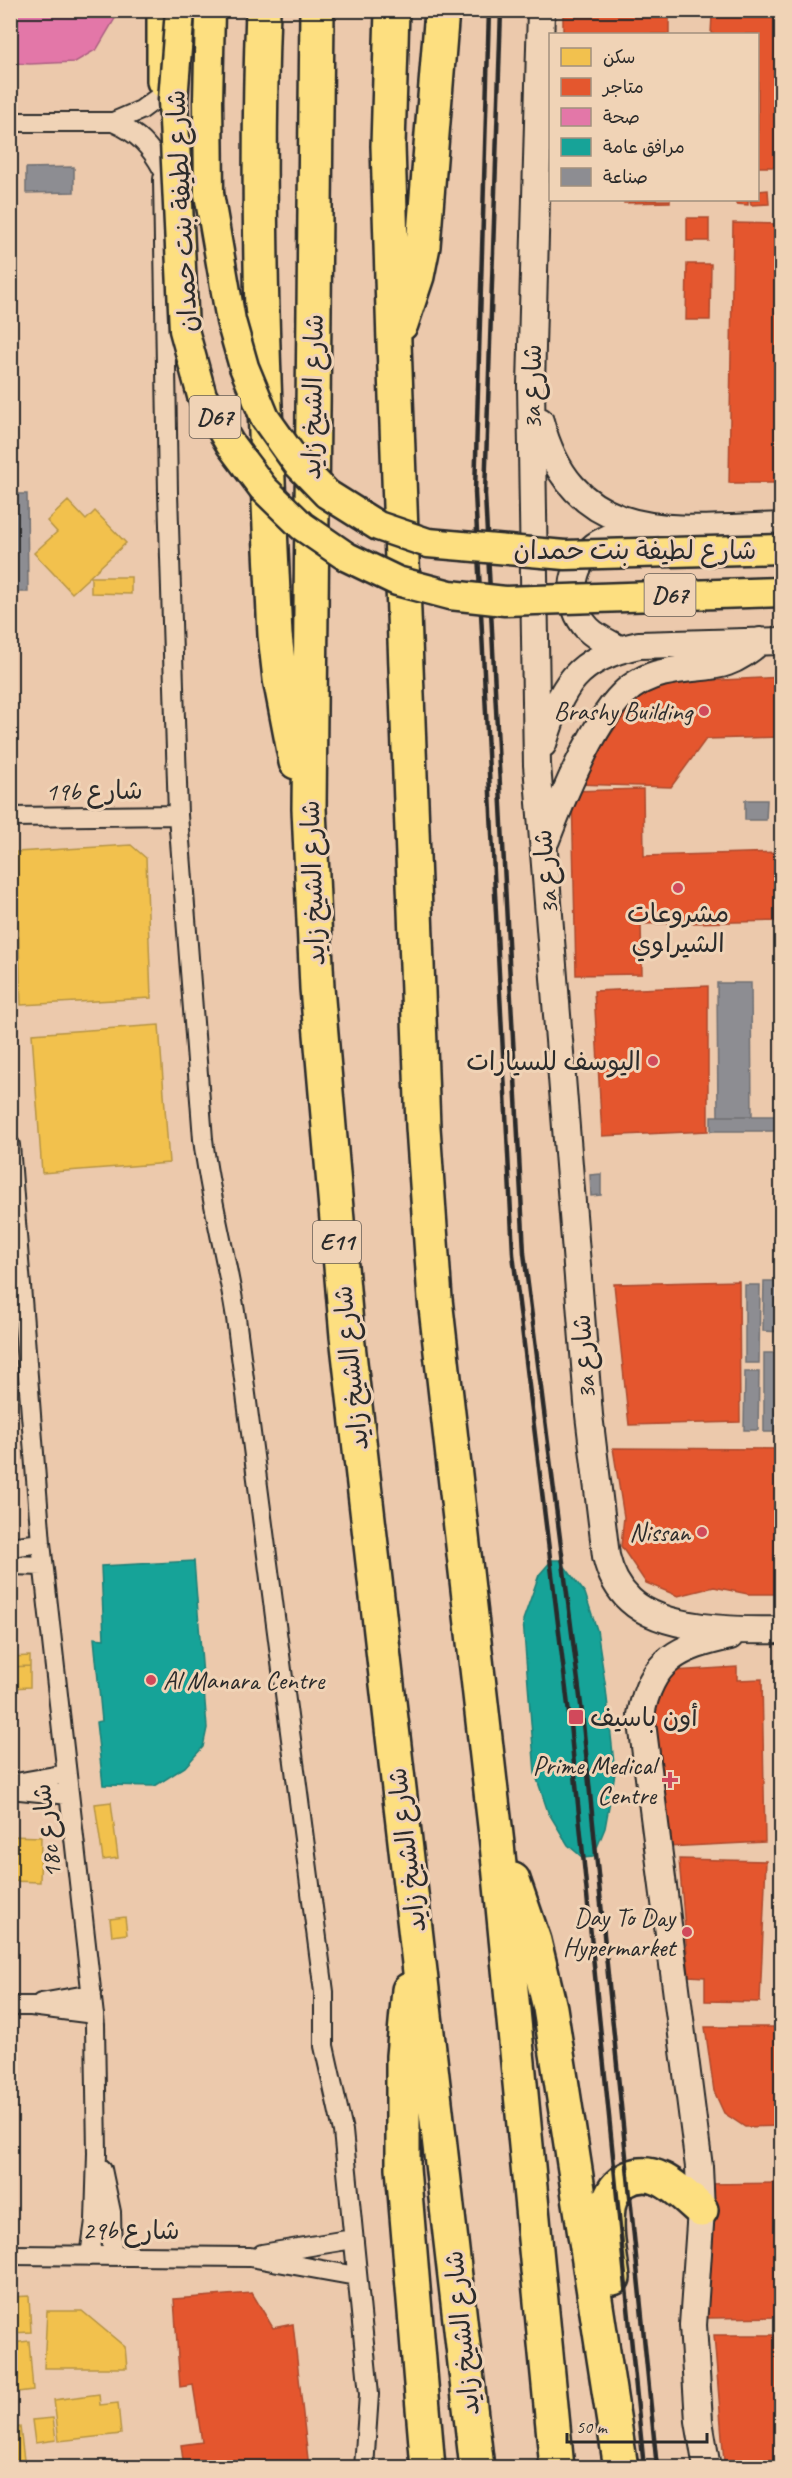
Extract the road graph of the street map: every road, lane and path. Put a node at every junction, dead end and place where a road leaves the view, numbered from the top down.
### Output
1 (164, 10) edge
2 (180, 10) edge
3 (210, 10) edge
4 (244, 10) edge
5 (263, 10) edge
6 (317, 10) edge
7 (392, 10) edge
8 (442, 10) edge
9 (541, 10) edge
10 (164, 93) junction
11 (10, 122) edge
12 (113, 122) junction
13 (259, 123) junction
14 (163, 170) junction
15 (394, 343) junction
16 (531, 386) junction
17 (636, 525) junction
18 (782, 526) edge
19 (782, 549) edge
20 (782, 592) edge
21 (771, 641) edge
22 (619, 649) junction
23 (537, 765) junction
24 (309, 809) junction
25 (178, 815) junction
26 (10, 817) edge
27 (544, 846) junction
28 (10, 1145) edge
29 (41, 1543) junction
30 (10, 1547) edge
31 (10, 1565) edge
32 (43, 1566) junction
33 (782, 1630) edge
34 (749, 1631) junction
35 (66, 1774) junction
36 (10, 1784) edge
37 (10, 1789) edge
38 (69, 1795) junction
39 (497, 1844) junction
40 (417, 1935) junction
41 (92, 1994) junction
42 (10, 2006) edge
43 (31, 2006) junction
44 (94, 2014) junction
45 (97, 2153) junction
46 (701, 2210) junction
47 (353, 2239) junction
48 (10, 2255) edge
49 (90, 2256) junction
50 (112, 2256) junction
51 (252, 2257) junction
52 (356, 2276) junction
53 (621, 2462) edge
54 (705, 2464) edge
55 (364, 2468) edge
56 (428, 2468) edge
57 (477, 2468) edge
58 (557, 2468) edge

1 - 10 highway
2 - 20 main road, شارع لطيفة بنت حمدان / D67, bridge
3 - 19 main road, شارع لطيفة بنت حمدان / D67, bridge
4 - 13 highway
5 - 13 highway
6 - 24 highway, شارع الشيخ زايد / E11
7 - 15 highway
8 - 15 highway
9 - 16 street, 3a شارع
10 - 12 street
10 - 14 street
11 - 12 street
12 - 14 street
13 - 24 highway
14 - 25 street
15 - 39 highway
16 - 17 street, شارع لطيفة بنت حمدان
16 - 23 street, 3a شارع
17 - 18 street, شارع لطيفة بنت حمدان
17 - 22 street
21 - 22 street
21 - 27 street
22 - 23 street
23 - 27 street, 3a شارع
24 - 40 highway, شارع الشيخ زايد / E11
25 - 26 street, 19b شارع
25 - 47 street
27 - 34 street, 3a شارع
28 - 29 street, 18c شارع
29 - 30 street
29 - 32 street, 18c شارع
31 - 32 street
32 - 35 street, 18c شارع
33 - 34 street
34 - 46 street
35 - 36 street
35 - 38 street, 18c شارع
37 - 38 street
38 - 41 street, 18c شارع
39 - 53 highway
39 - 58 highway
40 - 56 highway
40 - 57 highway, شارع الشيخ زايد / E11
41 - 43 street
41 - 44 street, 18c شارع
42 - 43 street
43 - 44 street
44 - 45 street, 18c شارع
45 - 49 street, 18c شارع
45 - 50 street, 18c شارع
46 - 53 highway
46 - 54 street
47 - 51 street, 29b شارع
47 - 52 street
48 - 49 street, 29b شارع
49 - 50 street, 29b شارع
50 - 51 street, 29b شارع
51 - 52 street, 29b شارع
52 - 55 street

